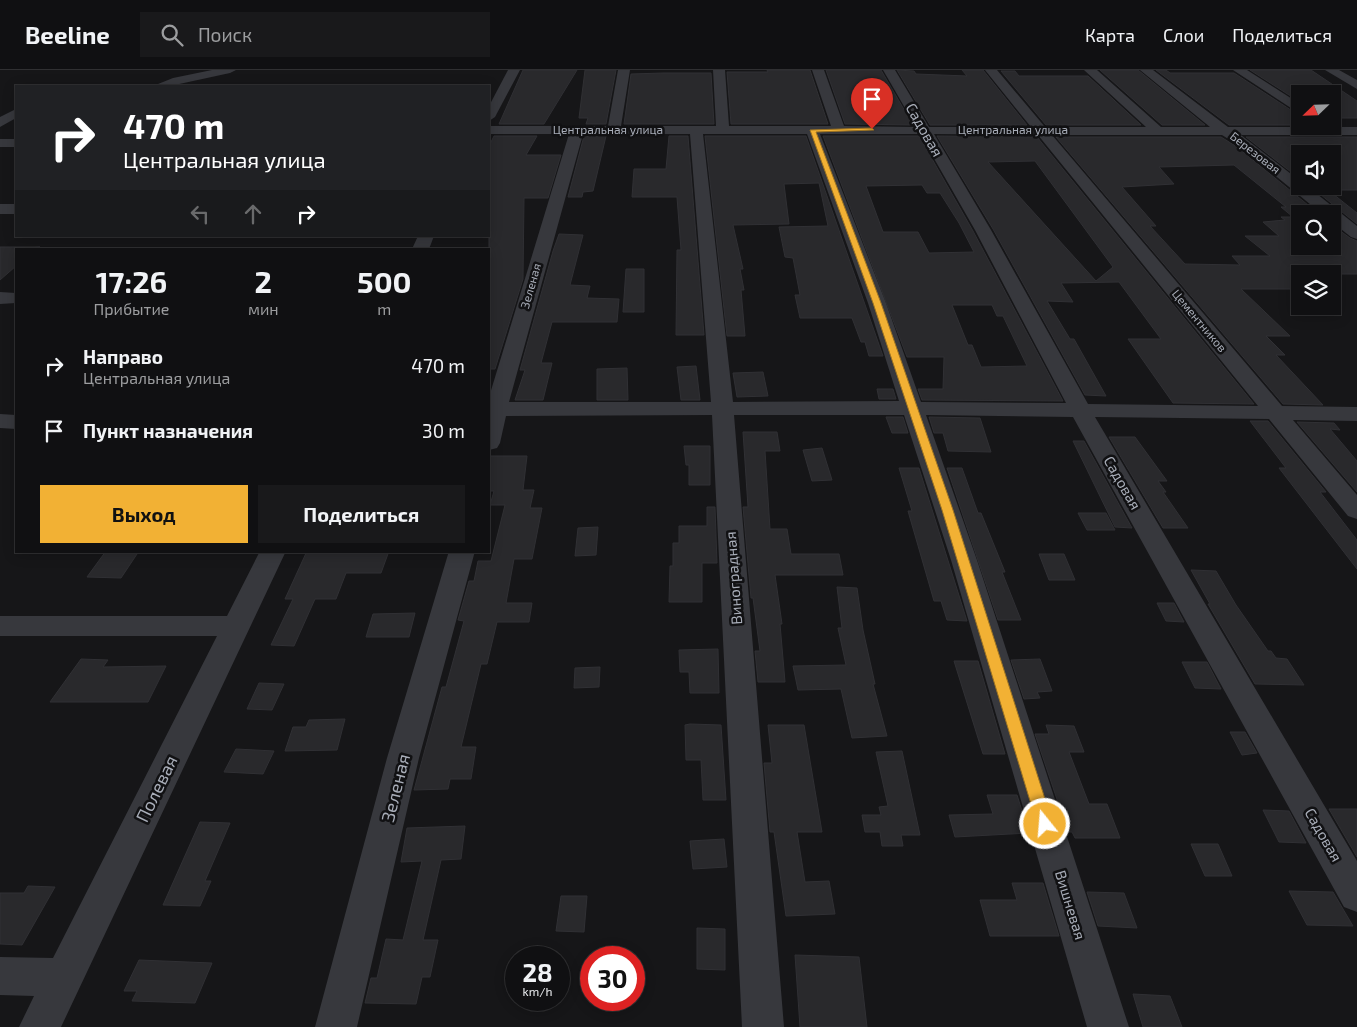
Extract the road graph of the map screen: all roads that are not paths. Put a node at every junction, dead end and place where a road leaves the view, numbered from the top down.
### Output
1 (230, 70) edge
2 (514, 70) edge
3 (624, 70) edge
4 (719, 70) edge
5 (818, 70) edge
6 (889, 70) edge
7 (991, 70) edge
8 (1090, 70) edge
9 (1146, 70) edge
10 (1239, 70) edge
11 (1331, 70) edge
12 (162, 85) edge
13 (1357, 85) edge
14 (490, 92) edge
15 (504, 92) junction
16 (1291, 104) edge
17 (15, 114) edge
18 (490, 115) edge
19 (0, 124) edge
20 (924, 129) junction
21 (1291, 129) edge
22 (490, 130) edge
23 (576, 130) junction
24 (614, 130) junction
25 (696, 130) junction
26 (723, 130) junction
27 (825, 130) junction
28 (1040, 130) junction
29 (1157, 130) junction
30 (1225, 130) junction
31 (1341, 130) edge
32 (1357, 131) edge
33 (1335, 135) edge
34 (0, 143) edge
35 (15, 143) edge
36 (1347, 144) dead end
37 (1321, 205) edge
38 (0, 209) edge
39 (15, 209) edge
40 (1341, 221) edge
41 (1357, 234) edge
42 (0, 298) edge
43 (15, 298) edge
44 (723, 408) junction
45 (914, 408) junction
46 (492, 409) edge
47 (1080, 410) junction
48 (1274, 412) junction
49 (1357, 414) edge
50 (0, 421) edge
51 (15, 422) edge
52 (490, 432) edge
53 (1357, 511) edge
54 (272, 553) edge
55 (461, 553) edge
56 (0, 626) edge
57 (237, 626) junction
58 (1357, 895) edge
59 (0, 976) edge
60 (64, 978) junction
61 (40, 1027) edge
62 (336, 1027) edge
63 (763, 1027) edge
64 (1108, 1027) edge

1 - 12 street
2 - 15 street
3 - 24 street
4 - 26 street
5 - 27 street, Вишневая
6 - 20 street, Садовая
7 - 28 street, Цементников
8 - 29 street
9 - 30 street, Березовая
10 - 16 street
11 - 13 street
14 - 15 street
15 - 18 street
17 - 19 street
20 - 27 street, Центральная улица
20 - 28 street, Центральная улица
20 - 47 street, Садовая
21 - 30 street, Центральная улица
22 - 23 street, Центральная улица
23 - 24 street, Центральная улица
23 - 46 street, Зеленая
24 - 25 street, Центральная улица
25 - 26 street, Центральная улица
25 - 44 street, Виноградная
26 - 27 street, Центральная улица
27 - 45 street, Вишневая
28 - 29 street, Центральная улица
28 - 48 street, Цементников
29 - 30 street, Центральная улица
30 - 37 street, Березовая
31 - 32 street, Центральная улица
33 - 36 street
34 - 35 street
38 - 39 street
40 - 41 street, Березовая
42 - 43 street
44 - 45 street
44 - 46 street
44 - 63 street, Виноградная
45 - 47 street
45 - 64 street, Вишневая
46 - 52 street, Зеленая
47 - 48 street
47 - 58 street, Садовая
48 - 49 street
48 - 53 street, Цементников
50 - 51 street
54 - 57 street, Полевая
55 - 62 street, Зеленая
56 - 57 street
57 - 60 street, Полевая
59 - 60 street
60 - 61 street, Полевая

